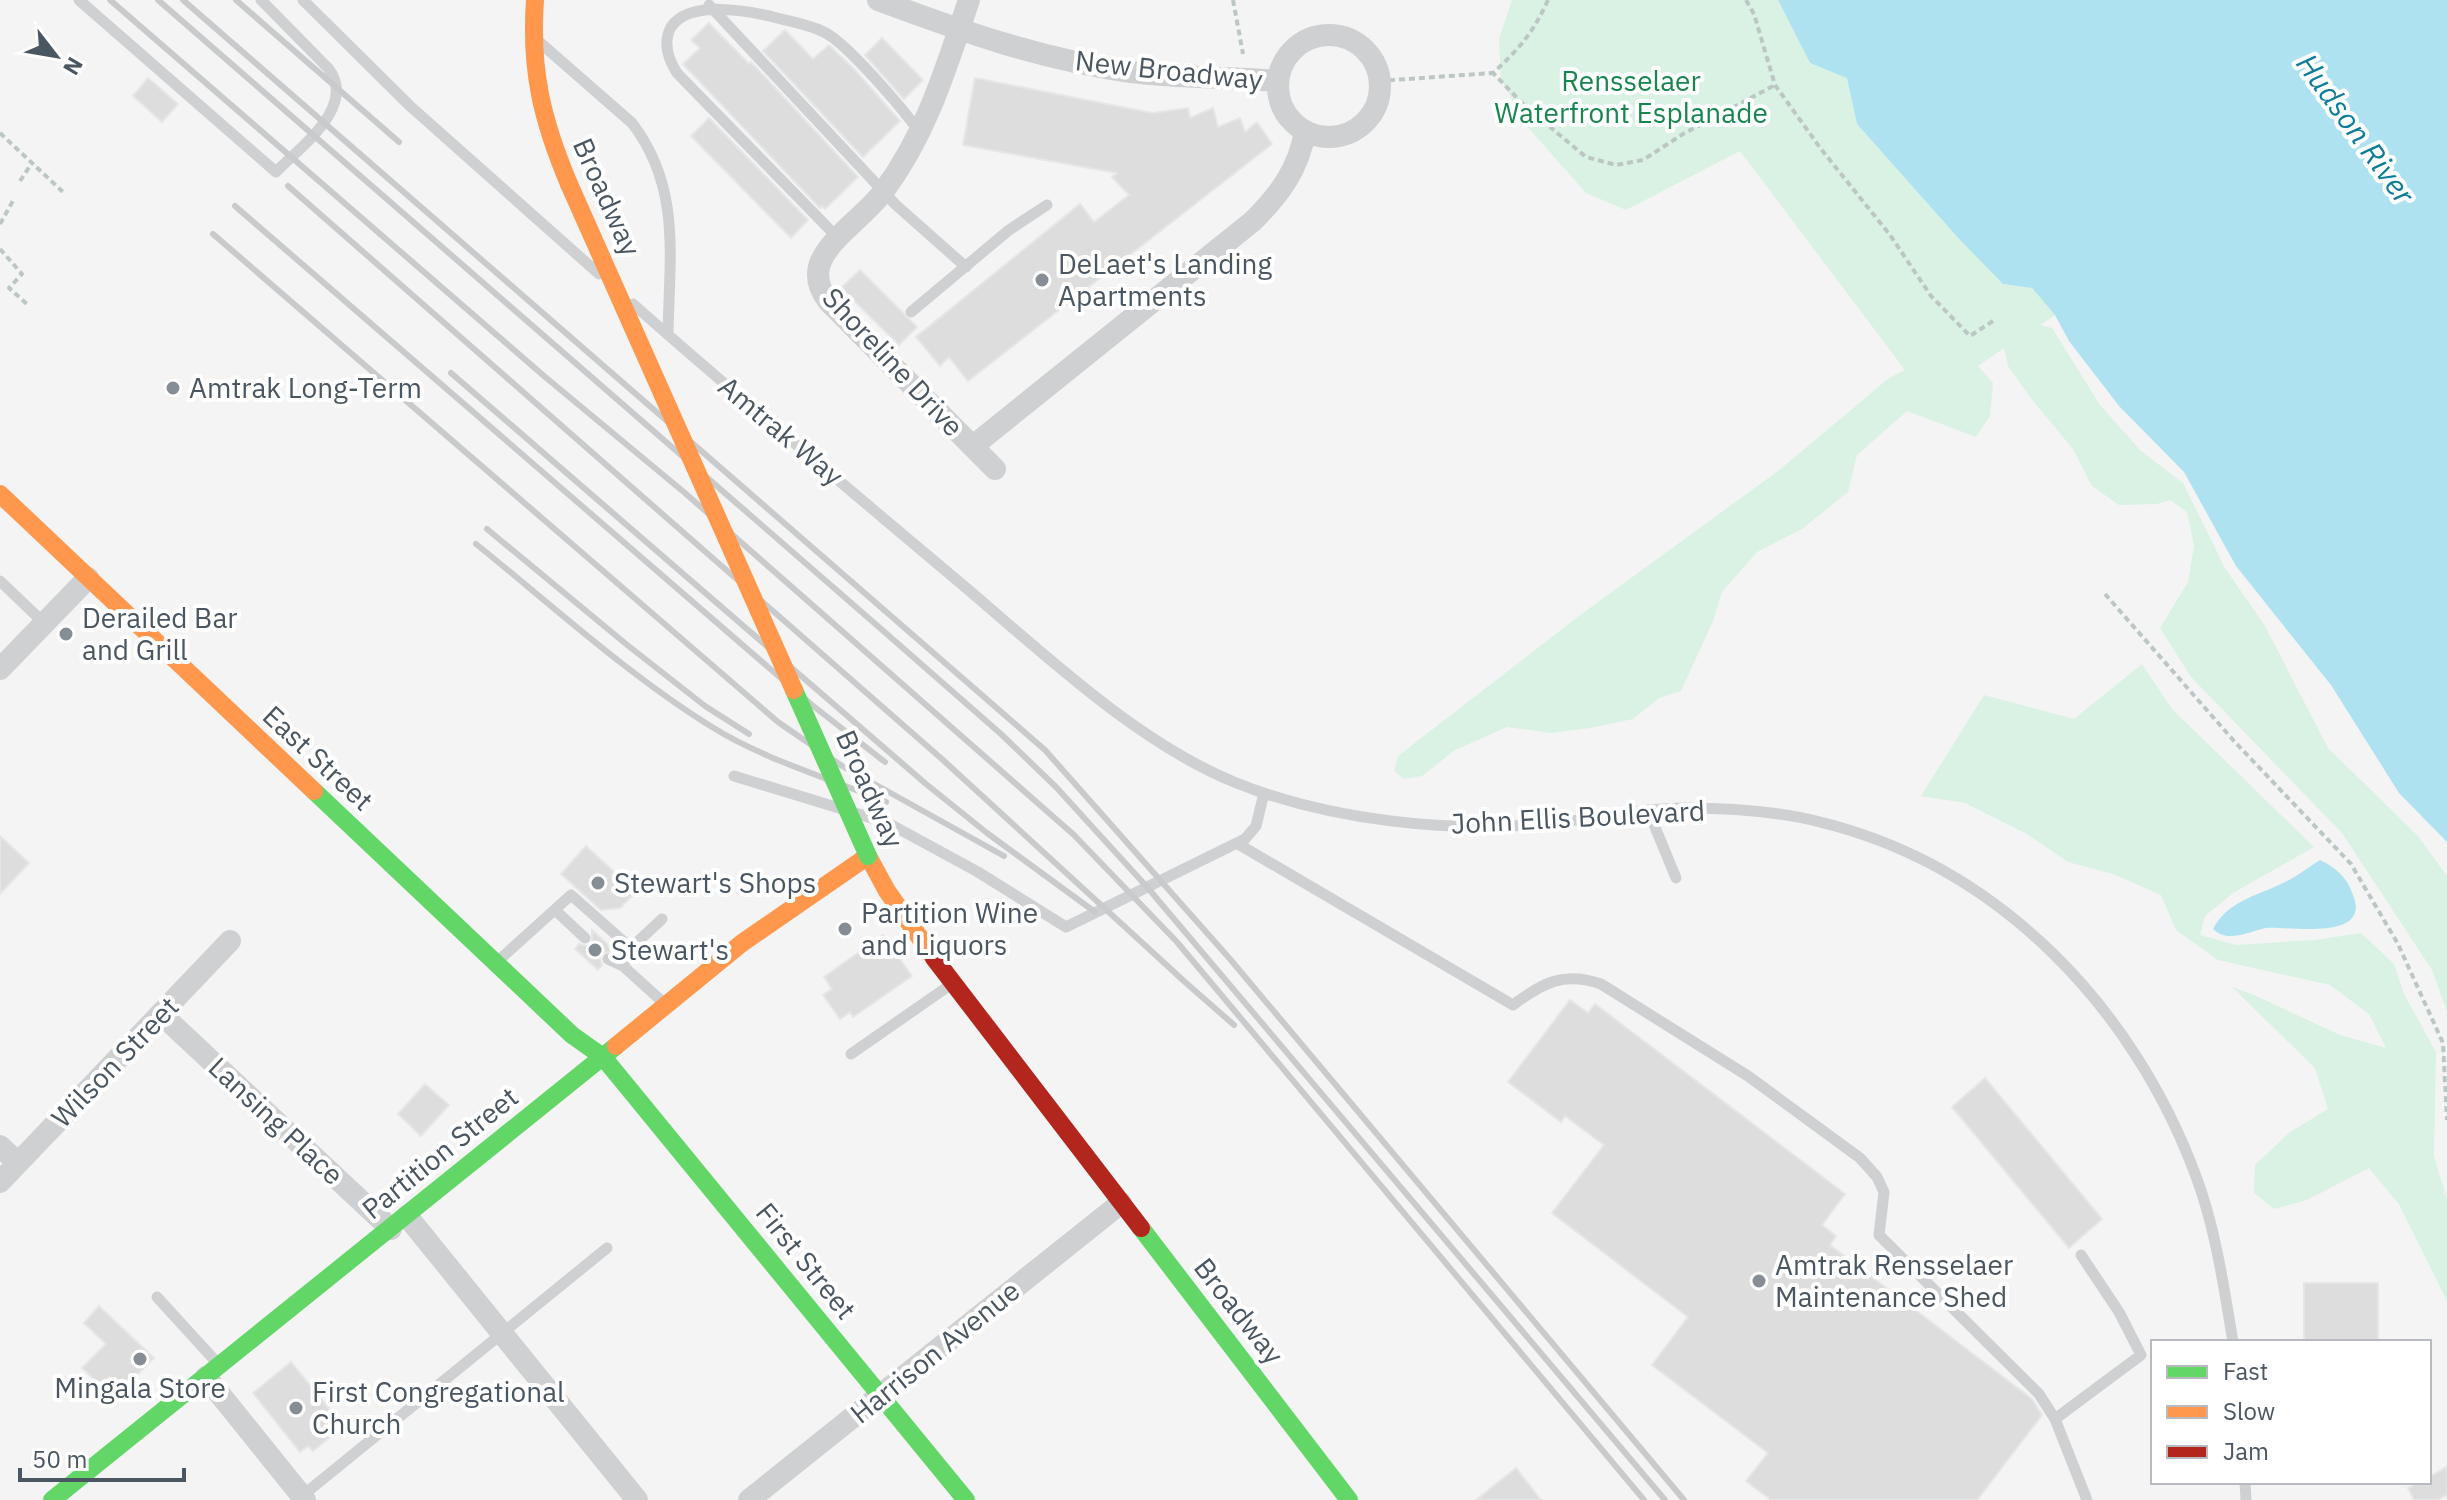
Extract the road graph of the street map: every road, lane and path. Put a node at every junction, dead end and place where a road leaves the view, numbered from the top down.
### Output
1 (79, 0) edge
2 (261, 0) edge
3 (303, 0) edge
4 (535, 0) edge
5 (878, 0) edge
6 (969, 0) edge
7 (1233, 0) edge
8 (1548, 0) edge
9 (1746, 0) edge
10 (709, 5) junction
11 (959, 30) junction
12 (533, 37) junction
13 (1243, 54) dead end
14 (1493, 73) junction
15 (1278, 81) junction
16 (1379, 81) junction
17 (1775, 85) junction
18 (1305, 131) junction
19 (0, 133) edge
20 (920, 134) junction
21 (32, 163) junction
22 (20, 181) dead end
23 (884, 191) junction
24 (63, 192) dead end
25 (14, 199) dead end
26 (1047, 205) dead end
27 (0, 224) edge
28 (839, 239) junction
29 (0, 249) edge
30 (966, 267) junction
31 (29, 306) dead end
32 (911, 312) dead end
33 (1993, 321) dead end
34 (668, 335) junction
35 (973, 446) junction
36 (995, 469) dead end
37 (0, 494) edge
38 (88, 578) junction
39 (0, 581) edge
40 (2105, 594) dead end
41 (44, 623) junction
42 (0, 669) edge
43 (1169, 747) joint
44 (734, 776) dead end
45 (1264, 793) junction
46 (1648, 810) junction
47 (1238, 844) junction
48 (868, 856) junction
49 (1676, 878) dead end
50 (555, 910) junction
51 (662, 919) dead end
52 (585, 938) dead end
53 (230, 941) dead end
54 (631, 948) junction
55 (608, 959) dead end
56 (495, 964) junction
57 (623, 966) junction
58 (954, 983) junction
59 (666, 1004) junction
60 (161, 1014) junction
61 (851, 1054) dead end
62 (603, 1057) junction
63 (2447, 1120) edge
64 (0, 1146) edge
65 (18, 1163) junction
66 (0, 1182) edge
67 (1121, 1203) junction
68 (399, 1223) junction
69 (607, 1248) dead end
70 (2081, 1255) dead end
71 (157, 1297) dead end
72 (502, 1333) junction
73 (2233, 1340) edge
74 (213, 1372) junction
75 (880, 1395) junction
76 (2055, 1419) junction
77 (304, 1498) edge
78 (52, 1500) edge
79 (637, 1500) edge
80 (749, 1500) edge
81 (966, 1500) edge
82 (1349, 1500) edge
83 (2087, 1500) edge

1 - 2 lane
3 - 34 lane, Amtrak Way
4 - 12 street, Broadway
5 - 11 street, New Broadway
6 - 11 street, Shoreline Drive
7 - 13 path
8 - 14 path
9 - 17 path
10 - 20 lane
10 - 23 lane
10 - 28 lane
11 - 15 street, New Broadway
11 - 20 street, Shoreline Drive
12 - 34 lane
12 - 48 street, Broadway, bridge
14 - 16 path
14 - 17 path
15 - 16 street, New Broadway
15 - 18 street, New Broadway
16 - 18 street
17 - 33 path
18 - 35 street
19 - 21 path
20 - 23 street, Shoreline Drive
21 - 22 path
21 - 24 path
23 - 28 street, Shoreline Drive
23 - 30 lane
25 - 27 path
26 - 30 lane
28 - 35 street, Shoreline Drive
29 - 31 path
30 - 32 lane
34 - 43 lane, Amtrak Way
35 - 36 street, Shoreline Drive
37 - 38 street, East Street
38 - 41 street
38 - 56 street, East Street
39 - 41 lane
40 - 63 path
41 - 42 street
43 - 45 lane, John Ellis Boulevard
44 - 47 lane
45 - 46 lane, John Ellis Boulevard
45 - 47 lane
46 - 49 lane
46 - 73 lane, John Ellis Boulevard
47 - 76 lane
48 - 58 street, Broadway
48 - 59 street, Partition Street
50 - 52 lane
50 - 54 lane
50 - 56 lane
51 - 54 lane
53 - 60 street, Wilson Street
54 - 57 lane
55 - 57 lane
56 - 62 street, East Street
57 - 59 lane
58 - 61 lane
58 - 67 street, Broadway
59 - 62 street, Partition Street
60 - 65 street, Wilson Street
60 - 68 street, Lansing Place
62 - 68 street, Partition Street
62 - 75 street, First Street
64 - 65 street
65 - 66 street, Wilson Street
67 - 75 street, Harrison Avenue
67 - 82 street, Broadway
68 - 72 street, Lansing Place
68 - 74 street, Partition Street
69 - 72 lane
70 - 76 lane
71 - 74 lane
72 - 77 lane
72 - 79 street, Lansing Place
74 - 77 street
74 - 78 street, Partition Street
75 - 80 street, Harrison Avenue
75 - 81 street, First Street
76 - 83 lane

